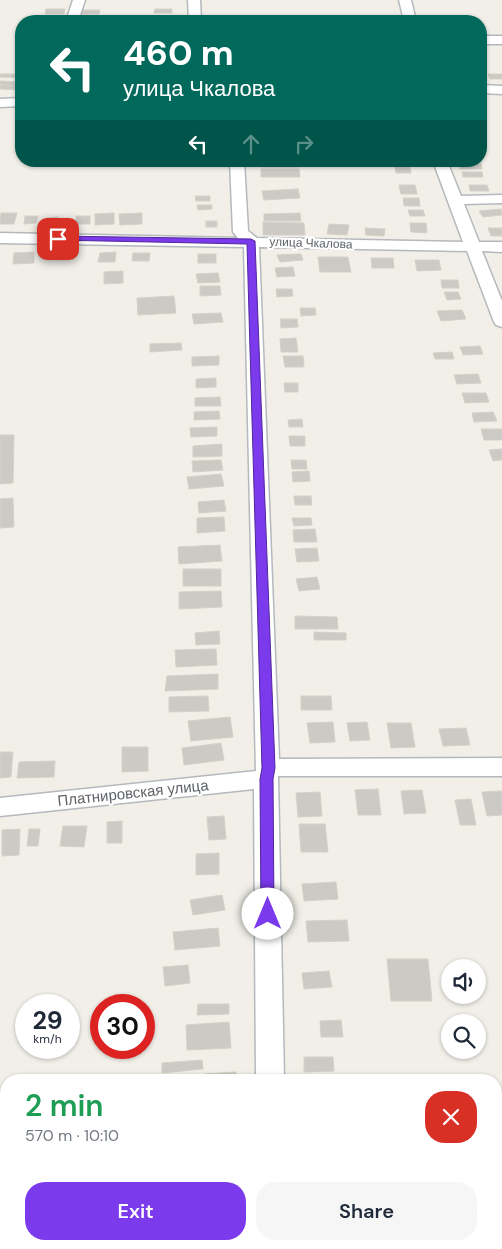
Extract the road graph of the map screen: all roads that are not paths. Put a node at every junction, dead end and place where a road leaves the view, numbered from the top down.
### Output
1 (79, 0) edge
2 (194, 0) edge
3 (406, 0) edge
4 (74, 15) edge
5 (195, 15) edge
6 (409, 15) edge
7 (487, 40) edge
8 (502, 40) edge
9 (487, 89) edge
10 (502, 90) edge
11 (0, 102) edge
12 (15, 102) edge
13 (237, 167) edge
14 (442, 167) edge
15 (502, 199) edge
16 (455, 200) junction
17 (0, 238) edge
18 (251, 241) junction
19 (502, 247) edge
20 (474, 248) junction
21 (502, 322) edge
22 (502, 767) edge
23 (267, 773) junction
24 (0, 807) edge
25 (270, 1074) edge

1 - 4 street
2 - 5 street
3 - 6 street
7 - 8 street
9 - 10 street
11 - 12 street
13 - 18 street
14 - 16 street
15 - 16 street
16 - 20 street
17 - 18 street, улица Чкалова
18 - 20 street, улица Чкалова
18 - 23 street
19 - 20 street, улица Чкалова
20 - 21 street
22 - 23 street, Платнировская улица
23 - 24 street, Платнировская улица
23 - 25 street

